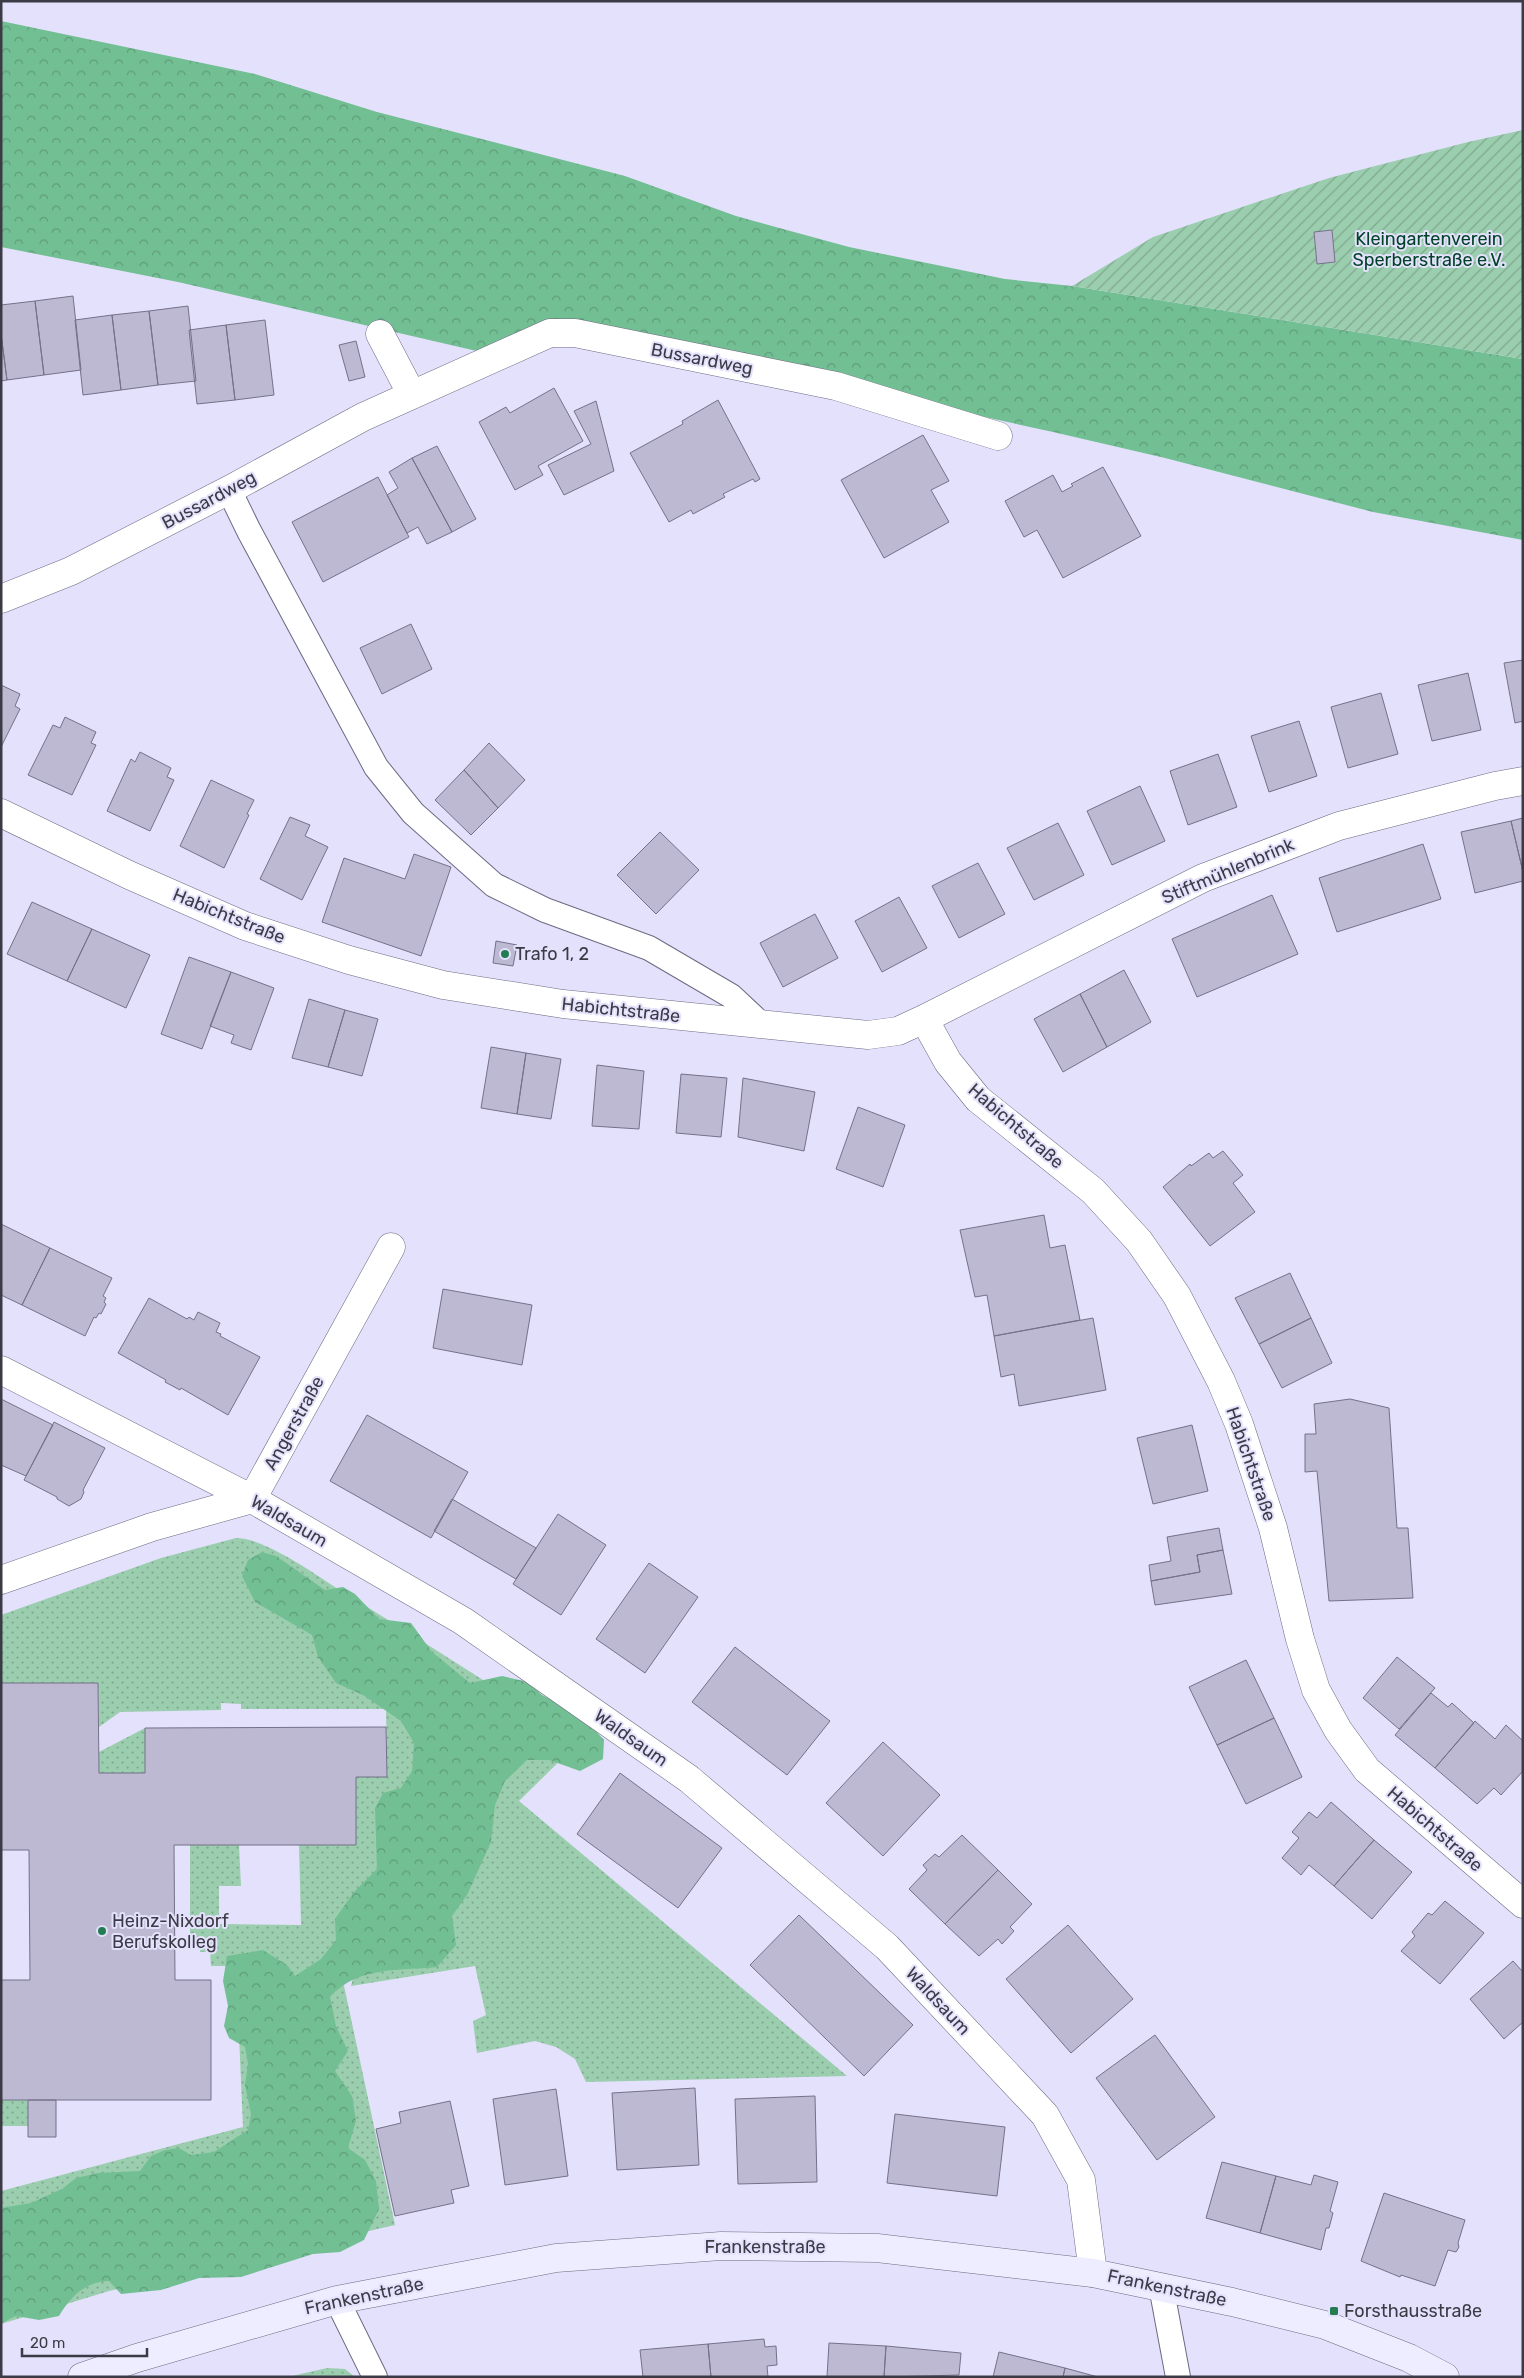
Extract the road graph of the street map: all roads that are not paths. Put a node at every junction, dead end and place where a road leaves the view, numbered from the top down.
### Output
1 (380, 334) dead end
2 (412, 395) junction
3 (998, 436) dead end
4 (229, 490) junction
5 (1, 599) edge
6 (1523, 781) edge
7 (1, 813) edge
8 (924, 1020) junction
9 (761, 1024) junction
10 (391, 1247) dead end
11 (1, 1370) edge
12 (252, 1499) junction
13 (1, 1580) edge
14 (1523, 1904) edge
15 (1093, 2273) junction
16 (1161, 2286) junction
17 (337, 2300) junction
18 (82, 2377) edge
19 (375, 2377) edge
20 (1178, 2377) edge
21 (1445, 2377) edge

1 - 2 street
2 - 3 street, Bussardweg
2 - 4 street, Bussardweg
4 - 5 street, Bussardweg
4 - 9 lane
6 - 8 street, Stiftmühlenbrink
7 - 9 street, Habichtstraße
8 - 9 street, Habichtstraße
8 - 14 street, Habichtstraße
10 - 12 street, Angerstraße
11 - 12 street, Waldsaum
12 - 13 street
12 - 15 street, Waldsaum
15 - 16 main road, Frankenstraße
15 - 17 main road, Frankenstraße
16 - 20 lane
16 - 21 main road, Frankenstraße
17 - 18 main road, Frankenstraße
17 - 19 lane

